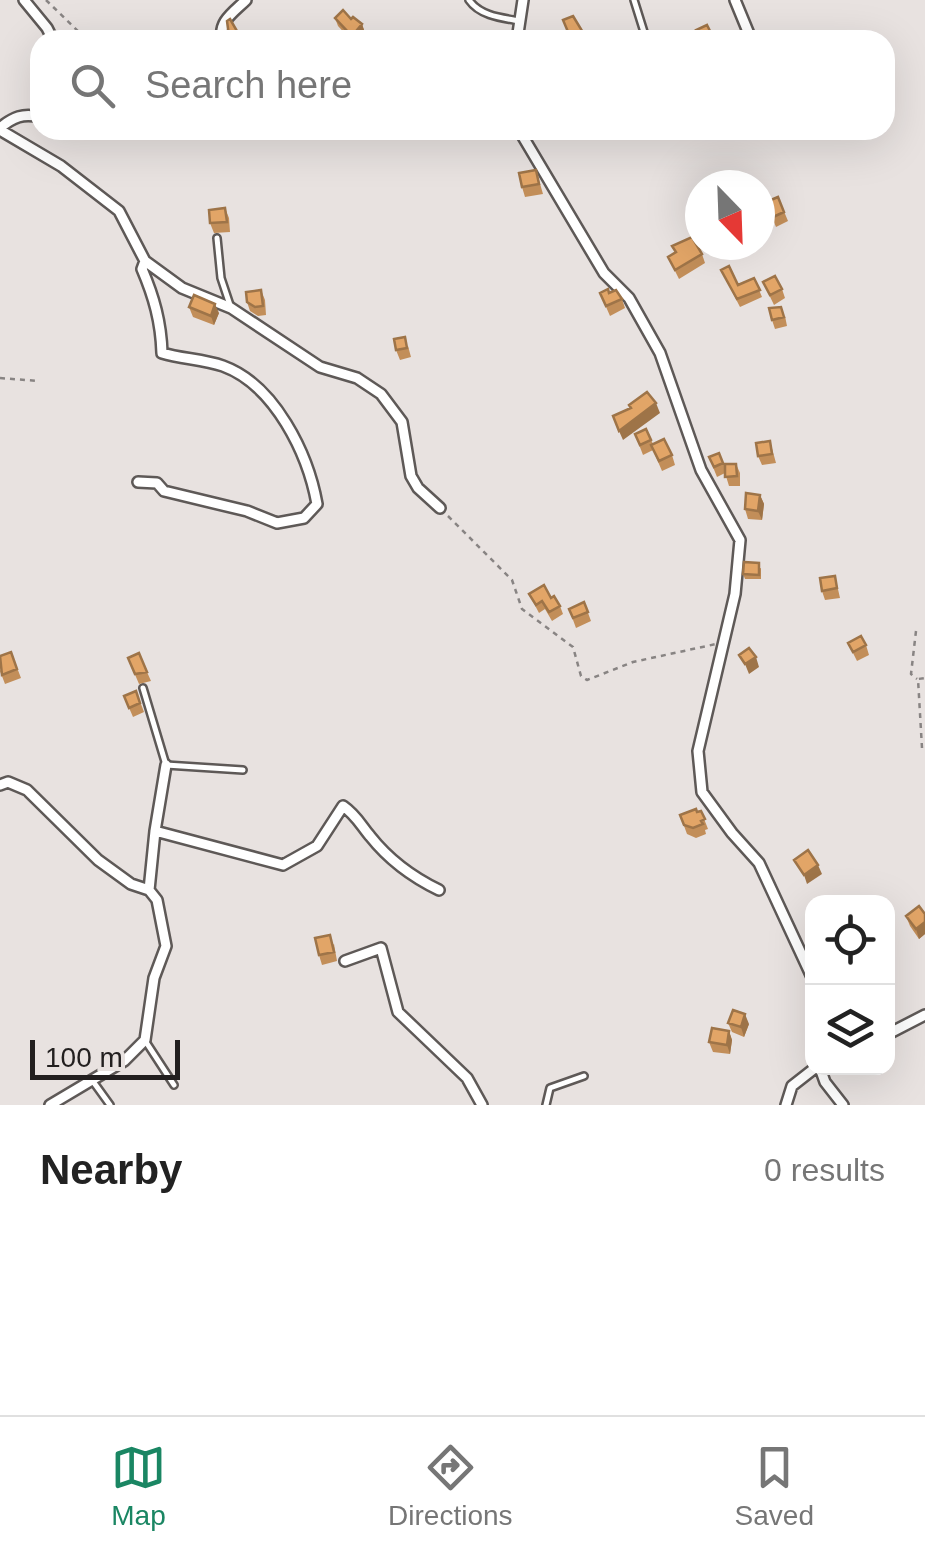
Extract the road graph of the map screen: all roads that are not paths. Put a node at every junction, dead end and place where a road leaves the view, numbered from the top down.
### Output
1 (24, 0) edge
2 (246, 0) edge
3 (470, 0) edge
4 (523, 0) edge
5 (634, 0) edge
6 (735, 0) edge
7 (520, 21) junction
8 (49, 30) edge
9 (221, 30) edge
10 (519, 30) edge
11 (643, 30) edge
12 (746, 30) edge
13 (30, 114) edge
14 (0, 129) edge
15 (525, 140) edge
16 (216, 238) dead end
17 (145, 260) junction
18 (231, 308) junction
19 (138, 482) dead end
20 (440, 508) road end
21 (144, 688) dead end
22 (166, 764) junction
23 (244, 770) dead end
24 (0, 785) edge
25 (154, 831) junction
26 (150, 890) junction
27 (439, 890) dead end
28 (345, 962) dead end
29 (805, 962) edge
30 (925, 1015) edge
31 (895, 1030) edge
32 (145, 1040) junction
33 (807, 1075) edge
34 (821, 1075) edge
35 (584, 1076) dead end
36 (92, 1080) junction
37 (174, 1085) dead end
38 (50, 1105) edge
39 (110, 1105) edge
40 (482, 1105) edge
41 (546, 1105) edge
42 (786, 1105) edge
43 (842, 1105) edge

1 - 8 street
2 - 9 street
3 - 7 lane
4 - 7 street
5 - 11 lane
6 - 12 street
7 - 10 street
13 - 14 street
14 - 17 street
15 - 29 street
16 - 18 lane
17 - 18 street
17 - 19 street
18 - 20 street
21 - 22 lane
22 - 23 lane
22 - 25 street
24 - 26 street
25 - 26 street
25 - 27 street
26 - 32 street
28 - 40 street
30 - 31 street
32 - 36 street
32 - 37 lane
33 - 42 street
34 - 43 street
35 - 41 lane
36 - 38 street
36 - 39 lane

